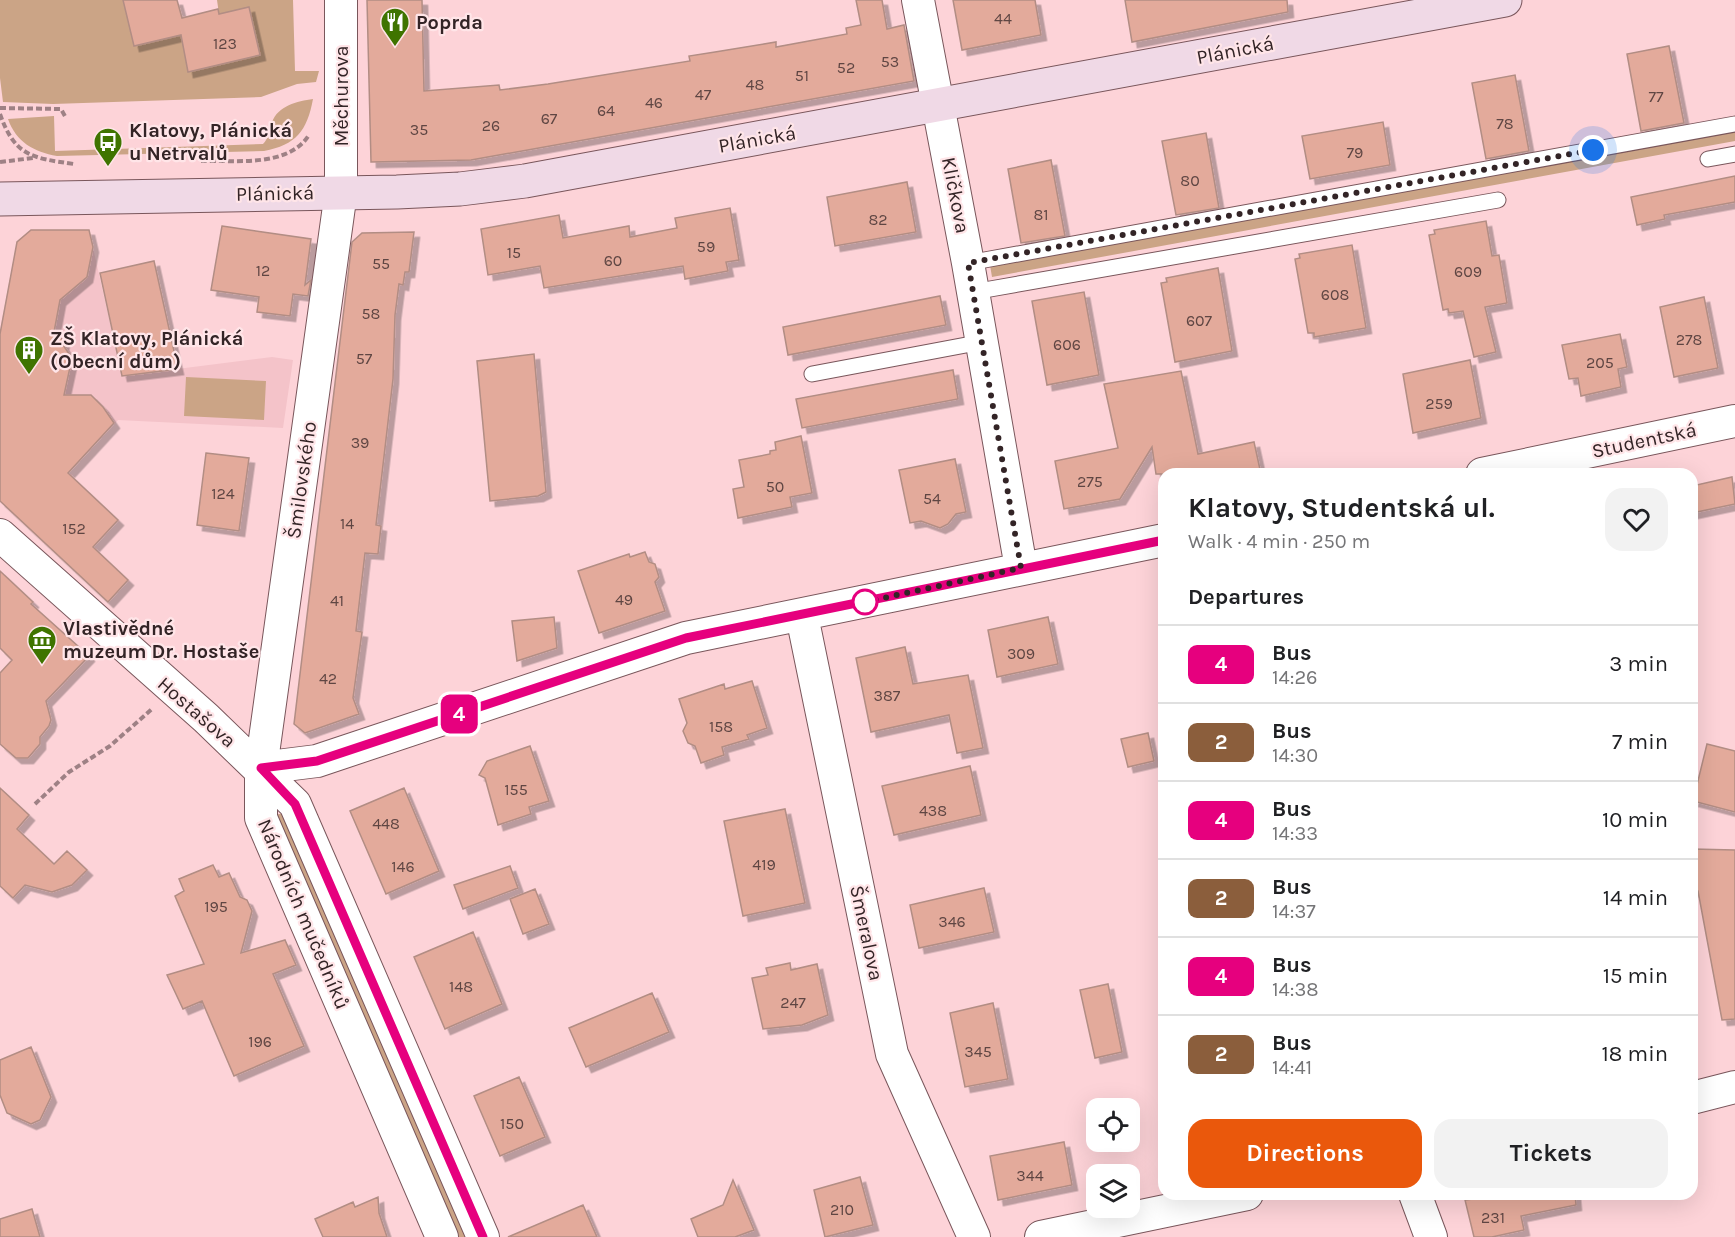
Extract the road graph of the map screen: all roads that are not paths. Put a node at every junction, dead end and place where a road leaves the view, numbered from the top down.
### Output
1 (341, 0) edge
2 (918, 0) edge
3 (1505, 0) edge
4 (1402, 9) edge
5 (939, 106) junction
6 (1735, 124) edge
7 (1735, 154) edge
8 (1708, 159) dead end
9 (341, 192) junction
10 (0, 199) edge
11 (1498, 200) dead end
12 (971, 277) junction
13 (982, 342) junction
14 (812, 374) dead end
15 (1735, 421) edge
16 (1511, 468) edge
17 (0, 535) edge
18 (1158, 541) edge
19 (1021, 568) junction
20 (802, 616) junction
21 (261, 768) junction
22 (1735, 1087) edge
23 (1698, 1096) edge
24 (1218, 1200) edge
25 (1417, 1200) edge
26 (442, 1237) edge
27 (483, 1237) edge
28 (974, 1237) edge
29 (1041, 1237) edge
30 (1431, 1237) edge

1 - 9 street, Měchurova
2 - 5 street, Kličkova
3 - 4 main road, Plánická
4 - 5 main road, Plánická
5 - 9 main road, Plánická
5 - 12 street, Kličkova
6 - 12 lane
7 - 8 lane
9 - 10 main road, Plánická
9 - 21 street, Šmilovského
11 - 12 lane
12 - 13 street, Kličkova
13 - 14 lane
13 - 19 street, Kličkova
15 - 16 street, Studentská
17 - 21 street, Hostašova
18 - 19 street
19 - 20 street
20 - 21 street
20 - 28 street, Šmeralova
21 - 26 street, Národních mučedníků
21 - 27 street, Národních mučedníků
22 - 23 street
24 - 29 street
25 - 30 street

